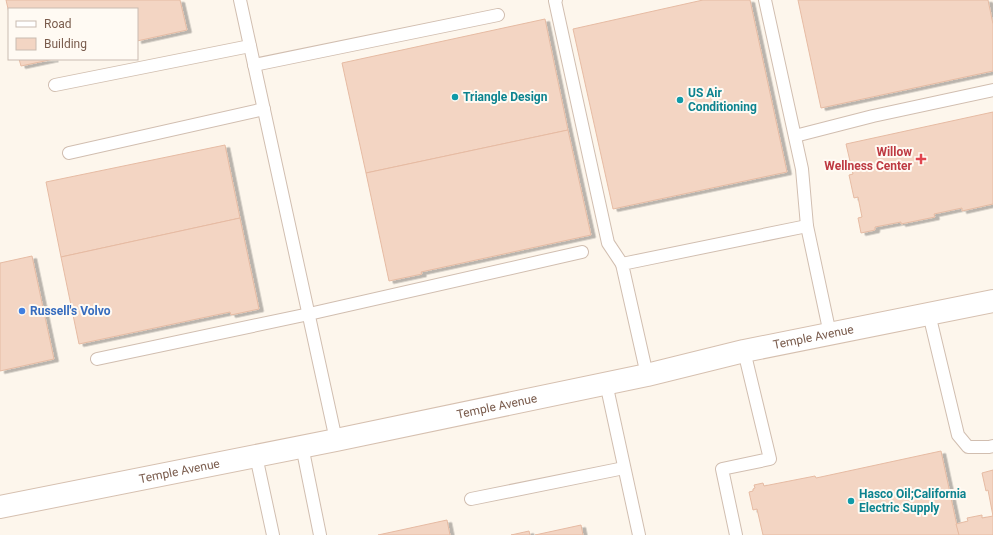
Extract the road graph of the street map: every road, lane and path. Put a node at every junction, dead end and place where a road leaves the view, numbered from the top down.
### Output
1 (240, 0) edge
2 (556, 0) edge
3 (765, 0) edge
4 (498, 15) dead end
5 (250, 46) junction
6 (254, 65) junction
7 (55, 85) dead end
8 (993, 90) edge
9 (264, 109) junction
10 (795, 136) junction
11 (69, 153) dead end
12 (807, 226) junction
13 (582, 252) dead end
14 (622, 264) junction
15 (993, 301) edge
16 (309, 314) junction
17 (929, 314) junction
18 (830, 334) junction
19 (744, 351) junction
20 (97, 359) dead end
21 (647, 375) junction
22 (606, 383) junction
23 (336, 440) junction
24 (302, 446) junction
25 (993, 446) edge
26 (256, 456) junction
27 (624, 468) junction
28 (471, 499) dead end
29 (0, 507) edge
30 (273, 535) edge
31 (320, 535) edge
32 (639, 535) edge
33 (736, 535) edge

1 - 5 lane
2 - 14 lane
3 - 10 lane
4 - 6 lane
5 - 6 lane
5 - 7 lane
6 - 9 lane
8 - 10 lane
9 - 11 lane
9 - 16 lane
10 - 12 lane
12 - 14 lane
12 - 18 lane
13 - 16 lane
14 - 21 lane
15 - 17 main road, Temple Avenue
16 - 20 lane
16 - 23 lane
17 - 18 main road, Temple Avenue
17 - 25 lane
18 - 19 main road, Temple Avenue
19 - 21 main road, Temple Avenue
19 - 33 lane
21 - 22 main road, Temple Avenue
22 - 23 main road, Temple Avenue
22 - 27 lane
23 - 24 main road, Temple Avenue
24 - 26 main road, Temple Avenue
24 - 31 lane
26 - 29 main road, Temple Avenue
26 - 30 lane
27 - 28 lane
27 - 32 lane

